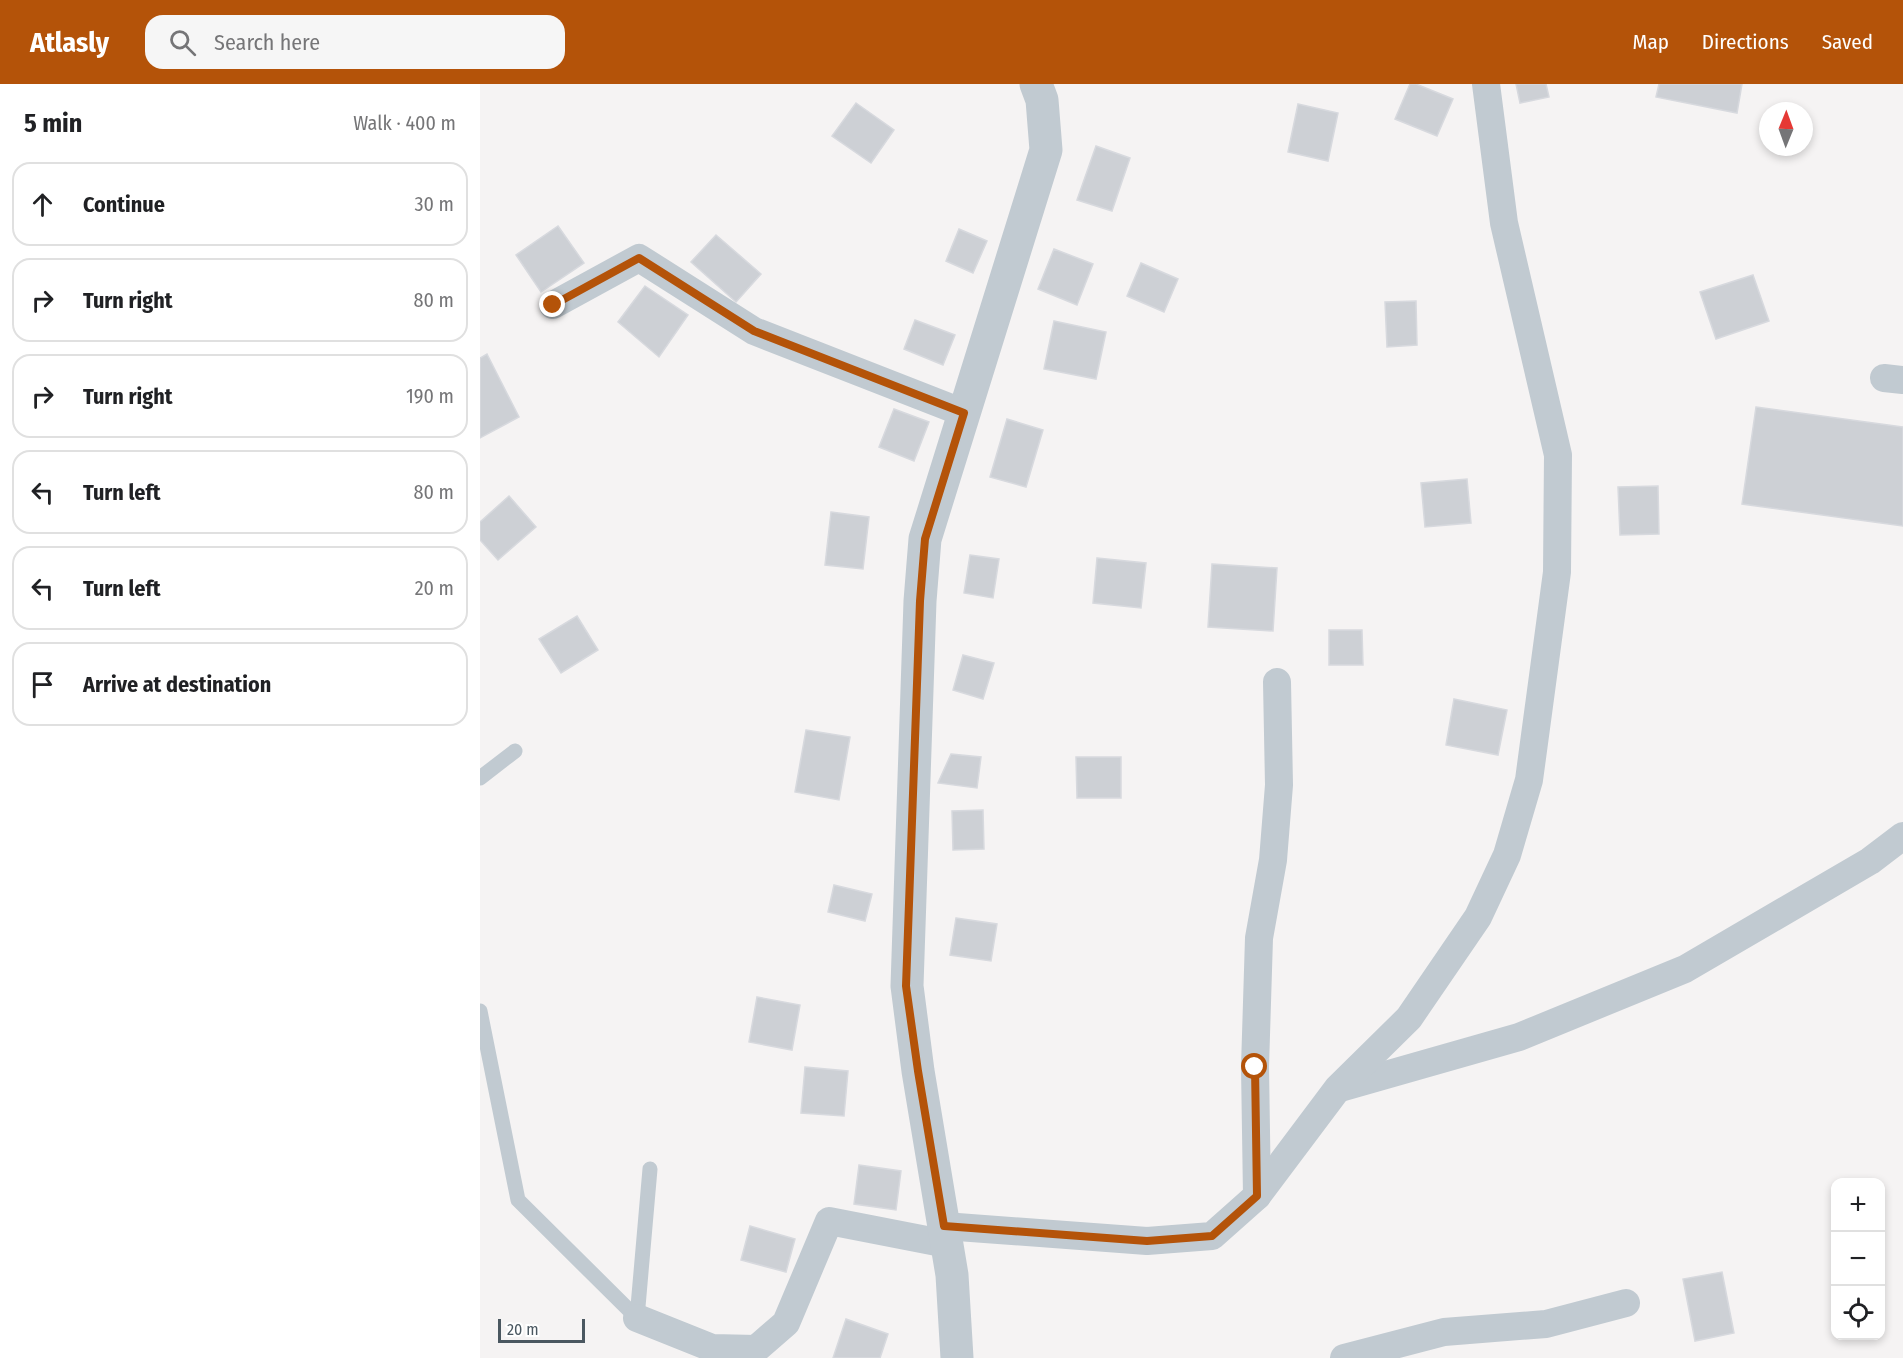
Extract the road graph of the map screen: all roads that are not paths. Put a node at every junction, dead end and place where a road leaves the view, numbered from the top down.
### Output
1 (1035, 84) edge
2 (1486, 84) edge
3 (553, 305) dead end
4 (964, 413) junction
5 (1277, 682) dead end
6 (514, 751) dead end
7 (480, 778) edge
8 (1903, 836) edge
9 (480, 1011) edge
10 (1338, 1088) junction
11 (650, 1169) dead end
12 (1257, 1196) junction
13 (945, 1235) junction
14 (1626, 1303) dead end
15 (637, 1318) junction
16 (957, 1358) edge
17 (1344, 1358) edge

1 - 4 street
2 - 10 street
3 - 4 street
4 - 13 street
5 - 12 street
6 - 7 lane
8 - 10 street
9 - 15 lane
10 - 12 street
11 - 15 lane
12 - 13 street
13 - 15 street
13 - 16 street
14 - 17 street

